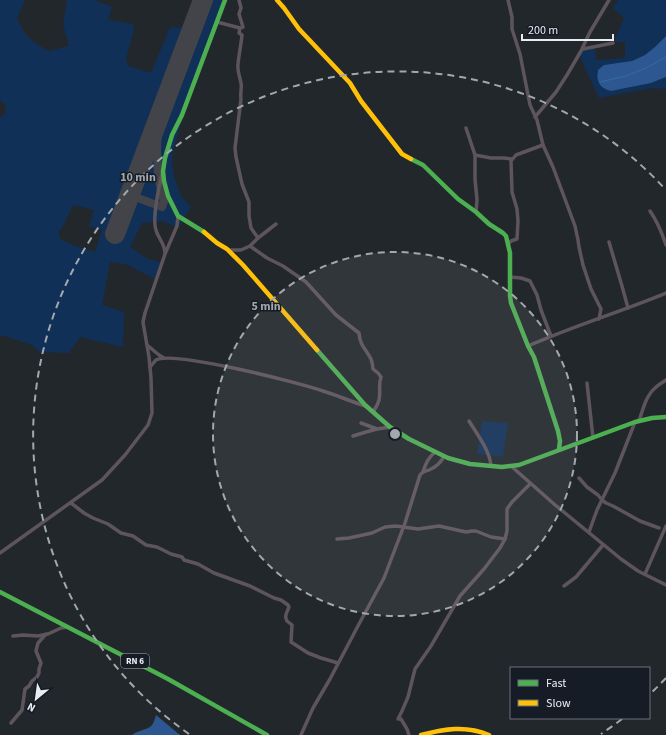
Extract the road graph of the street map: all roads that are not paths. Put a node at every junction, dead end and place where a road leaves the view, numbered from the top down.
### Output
1 (225, 0) edge
2 (239, 0) edge
3 (277, 0) edge
4 (508, 0) edge
5 (609, 0) edge
6 (217, 22) junction
7 (240, 28) junction
8 (613, 43) dead end
9 (583, 49) junction
10 (535, 117) junction
11 (466, 128) dead end
12 (543, 145) junction
13 (475, 156) junction
14 (512, 159) junction
15 (163, 171) junction
16 (650, 210) dead end
17 (476, 212) junction
18 (178, 216) junction
19 (276, 224) dead end
20 (258, 238) junction
21 (609, 242) dead end
22 (508, 244) junction
23 (666, 245) edge
24 (250, 246) junction
25 (228, 250) junction
26 (165, 254) junction
27 (510, 276) junction
28 (666, 293) edge
29 (628, 308) junction
30 (599, 319) junction
31 (551, 336) junction
32 (147, 345) junction
33 (528, 346) junction
34 (164, 358) junction
35 (150, 367) junction
36 (666, 380) edge
37 (587, 383) dead end
38 (367, 406) junction
39 (373, 412) junction
40 (666, 417) edge
41 (469, 421) dead end
42 (637, 421) junction
43 (361, 423) dead end
44 (390, 427) junction
45 (377, 430) junction
46 (353, 436) dead end
47 (592, 438) junction
48 (559, 449) junction
49 (435, 452) junction
50 (444, 456) junction
51 (491, 466) junction
52 (511, 466) junction
53 (423, 472) junction
54 (580, 478) dead end
55 (530, 484) junction
56 (602, 500) junction
57 (71, 503) junction
58 (666, 526) edge
59 (404, 527) junction
60 (658, 528) dead end
61 (589, 532) junction
62 (337, 539) dead end
63 (505, 539) junction
64 (603, 545) junction
65 (0, 553) edge
66 (645, 574) junction
67 (666, 585) edge
68 (564, 586) dead end
69 (0, 592) edge
70 (68, 627) junction
71 (46, 634) junction
72 (13, 636) dead end
73 (338, 663) junction
74 (11, 724) dead end
75 (267, 735) edge
76 (301, 735) edge
77 (409, 735) edge
78 (421, 735) edge
79 (489, 735) edge

1 - 6 main road
2 - 7 street
3 - 17 main road
4 - 10 street
5 - 9 street
6 - 7 street
6 - 15 main road
7 - 20 street
8 - 9 street
9 - 10 street
10 - 12 street
11 - 13 street
12 - 14 street
12 - 30 street
13 - 14 street
13 - 17 street
14 - 22 street
15 - 18 main road
15 - 26 street
16 - 23 street
17 - 22 main road
18 - 25 main road
18 - 26 street
19 - 20 street
20 - 24 street
21 - 29 street
22 - 27 main road
24 - 25 street
24 - 39 street
25 - 38 main road
26 - 32 street
27 - 31 street
27 - 33 main road
28 - 29 street
29 - 30 street
30 - 31 street
31 - 33 street
32 - 34 street
32 - 35 street
33 - 48 main road
34 - 35 street
34 - 38 street
35 - 57 street
36 - 42 street
37 - 47 street
38 - 39 main road
39 - 44 main road
40 - 42 main road
41 - 51 street
42 - 47 main road
42 - 56 street
43 - 45 street
44 - 45 street
44 - 49 main road
45 - 46 street
47 - 48 main road
48 - 52 main road
49 - 50 main road
49 - 53 street
50 - 51 main road
50 - 53 street
51 - 52 main road
52 - 55 street
53 - 59 street
54 - 56 street
55 - 61 street
55 - 63 street
56 - 60 street
56 - 61 street
57 - 65 street
57 - 73 street
58 - 66 street
59 - 62 street
59 - 63 street
59 - 73 street
61 - 64 street
63 - 77 street
64 - 66 street
64 - 68 street
66 - 67 street
69 - 70 main road, RN 6
70 - 71 street
70 - 75 main road, RN 6
71 - 72 street
71 - 74 street
73 - 76 street
78 - 79 main road

